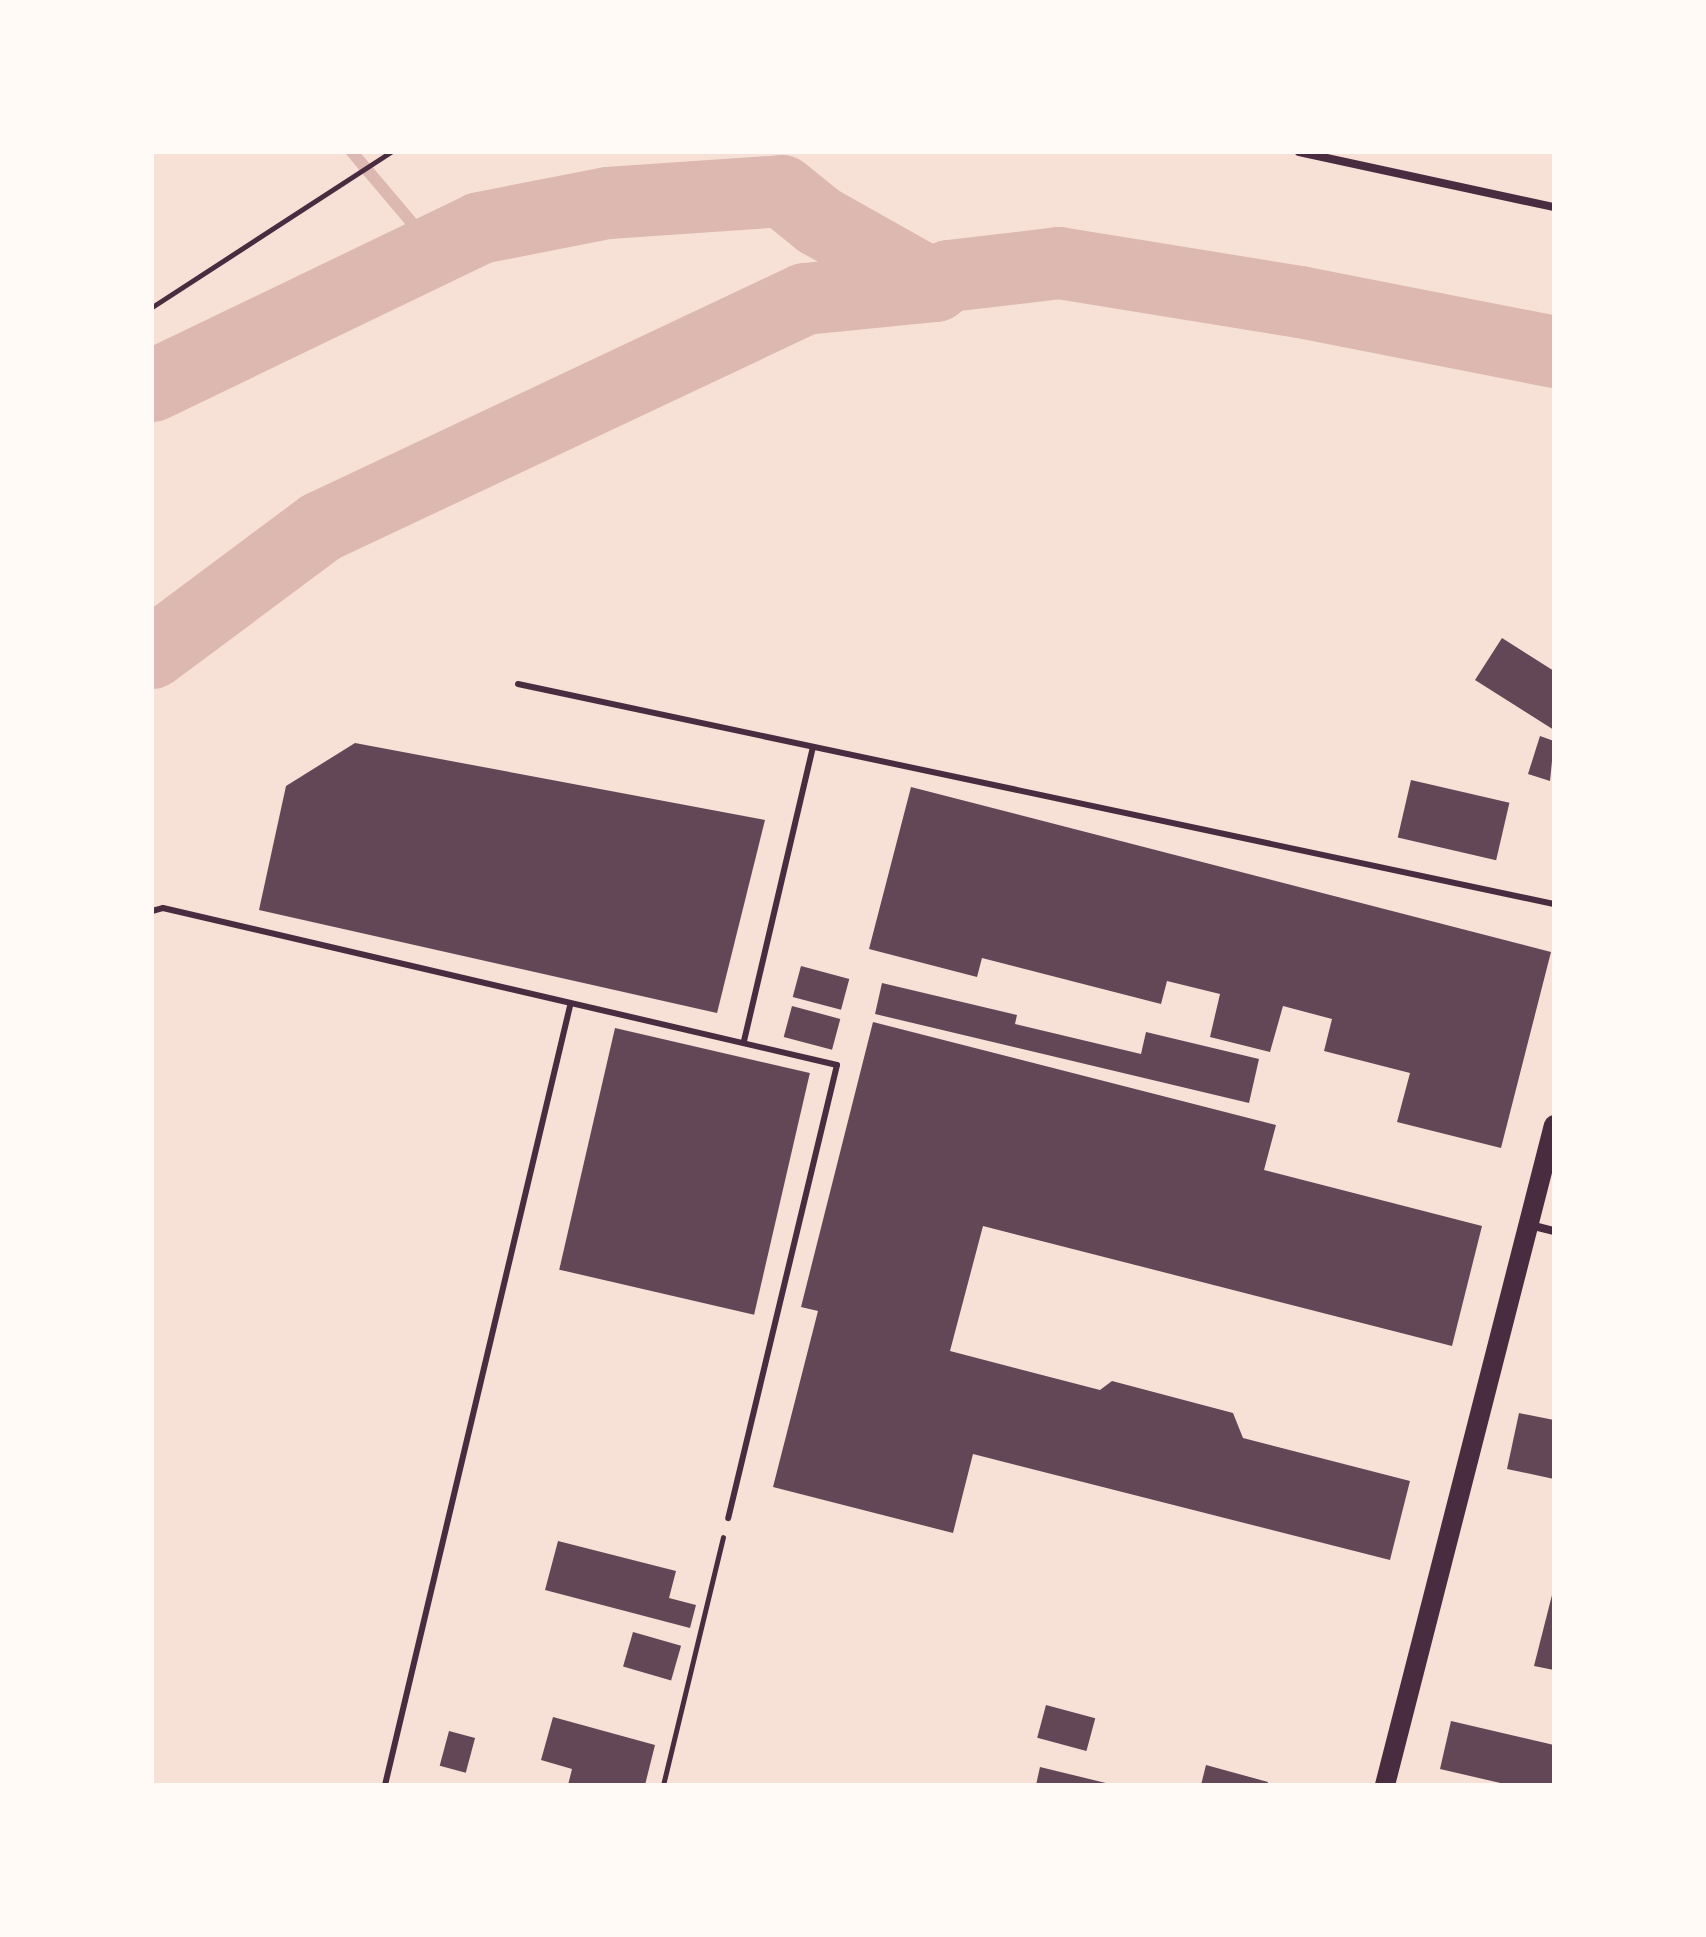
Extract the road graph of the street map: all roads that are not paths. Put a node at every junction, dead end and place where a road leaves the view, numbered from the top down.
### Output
1 (1299, 152) edge
2 (1554, 207) edge
3 (518, 684) dead end
4 (813, 747) junction
5 (1554, 904) edge
6 (152, 911) edge
7 (570, 1006) junction
8 (744, 1041) junction
9 (1554, 1125) edge
10 (1530, 1225) junction
11 (1554, 1231) edge
12 (728, 1518) road end
13 (385, 1785) edge
14 (1385, 1785) edge

1 - 2 street
3 - 4 lane
4 - 5 lane
4 - 8 lane
6 - 7 lane
7 - 8 lane
7 - 13 lane
8 - 12 lane
9 - 10 main road
10 - 11 street
10 - 14 main road

